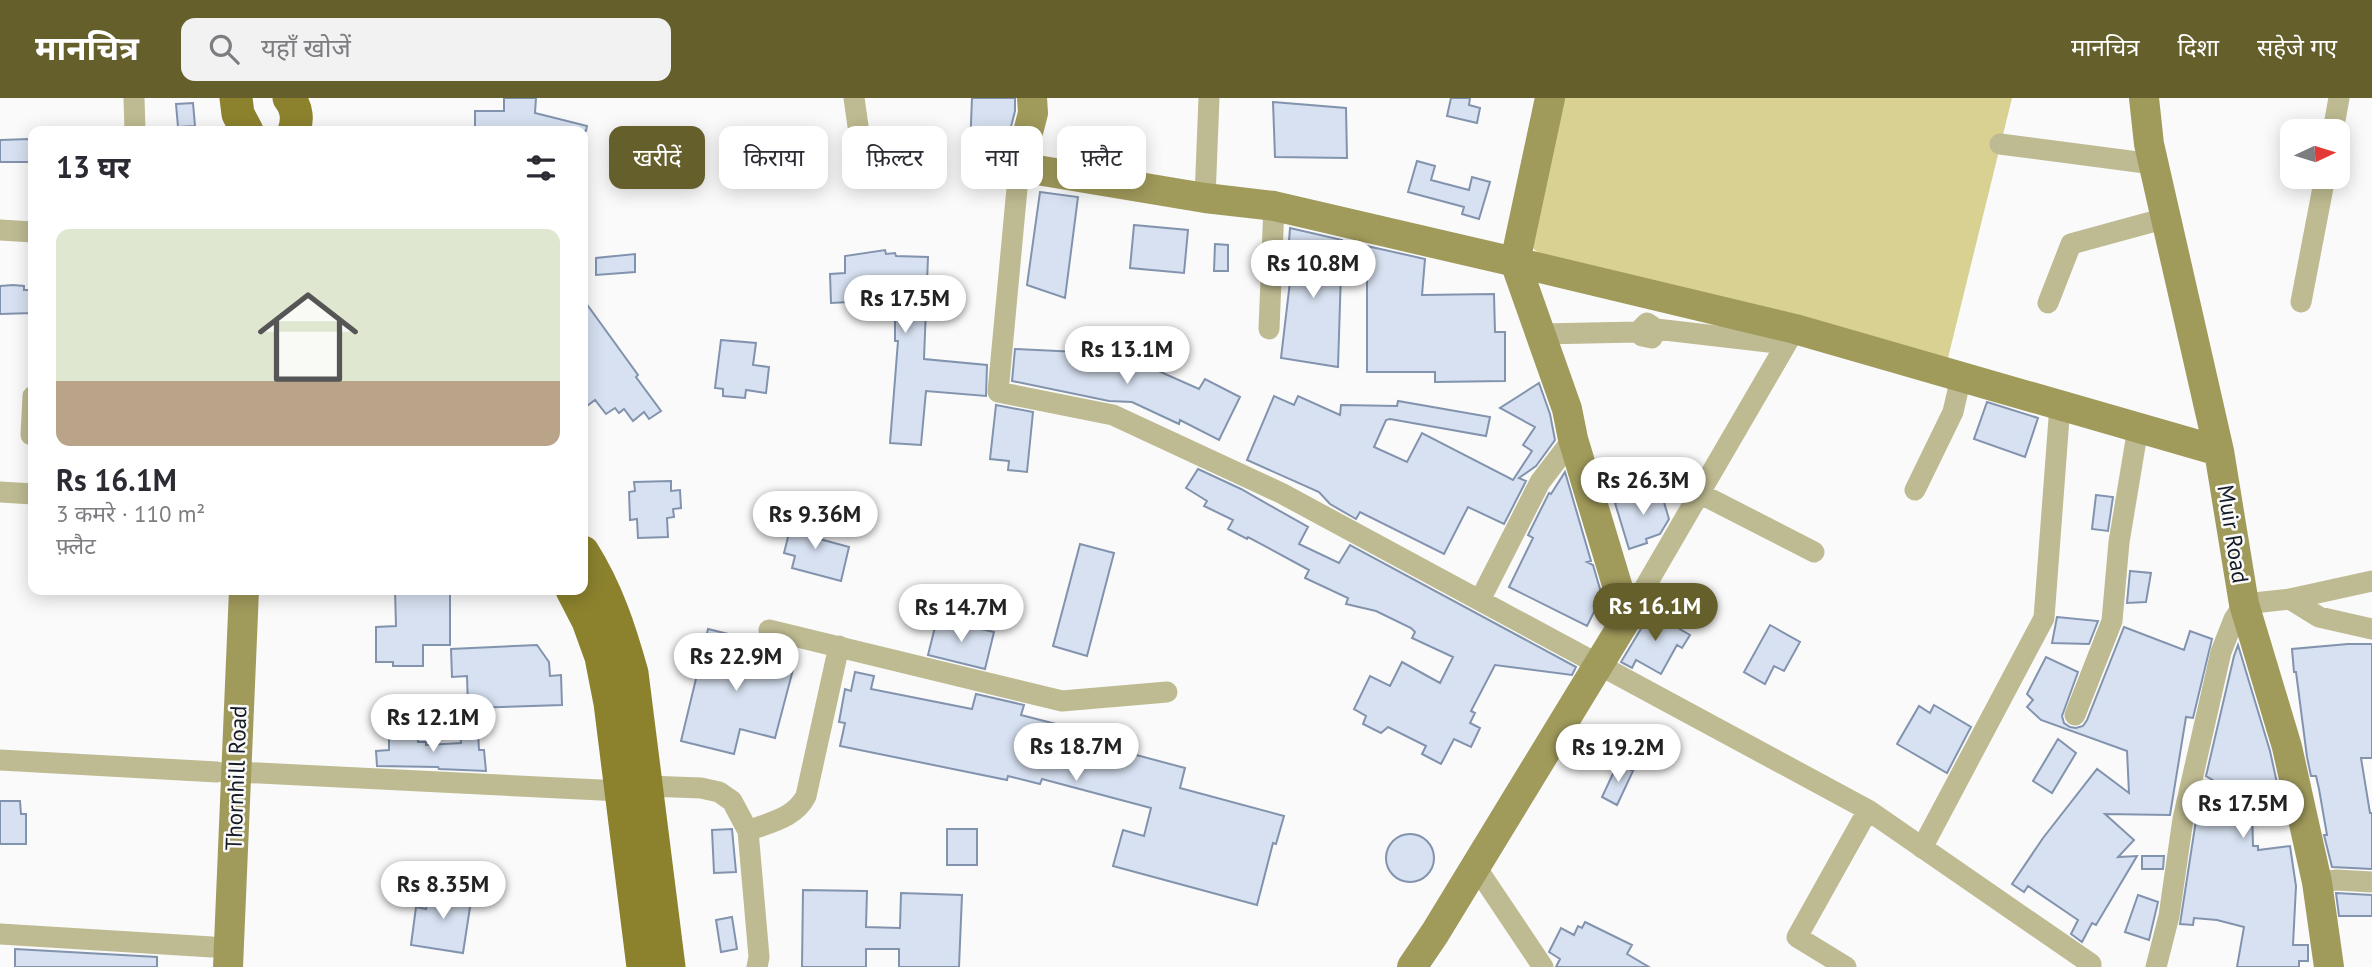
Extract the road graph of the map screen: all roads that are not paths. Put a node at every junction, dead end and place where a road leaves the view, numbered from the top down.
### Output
1 (134, 98) edge
2 (304, 98) edge
3 (854, 98) edge
4 (1032, 98) edge
5 (1209, 98) edge
6 (1550, 98) edge
7 (2339, 98) edge
8 (2150, 103) edge
9 (2335, 119) edge
10 (297, 124) edge
11 (135, 126) edge
12 (858, 126) dead end
13 (1030, 126) edge
14 (2000, 144) dead end
15 (2153, 164) junction
16 (1043, 171) edge
17 (1017, 189) edge
18 (2323, 189) edge
19 (1205, 198) junction
20 (1274, 206) junction
21 (2166, 218) junction
22 (0, 230) edge
23 (28, 232) edge
24 (1515, 262) junction
25 (1654, 295) junction
26 (2301, 302) dead end
27 (2048, 303) dead end
28 (1647, 328) junction
29 (1269, 329) dead end
30 (1541, 334) junction
31 (1790, 336) junction
32 (1961, 377) junction
33 (2060, 405) junction
34 (2138, 428) junction
35 (1573, 439) junction
36 (2219, 451) junction
37 (1915, 490) dead end
38 (0, 492) edge
39 (1699, 493) junction
40 (28, 494) edge
41 (1814, 552) dead end
42 (588, 561) edge
43 (2372, 581) edge
44 (225, 595) edge
45 (244, 595) edge
46 (575, 595) edge
47 (2290, 599) junction
48 (1480, 600) junction
49 (2244, 604) junction
50 (1627, 618) junction
51 (769, 629) dead end
52 (2372, 629) edge
53 (839, 646) junction
54 (1599, 665) junction
55 (1167, 692) dead end
56 (2075, 715) dead end
57 (0, 761) edge
58 (227, 772) junction
59 (634, 789) junction
60 (1868, 810) junction
61 (748, 831) junction
62 (1923, 848) junction
63 (1476, 867) junction
64 (2372, 882) edge
65 (2317, 883) junction
66 (0, 934) edge
67 (217, 960) edge
68 (2091, 964) dead end
69 (643, 967) edge
70 (669, 967) edge
71 (757, 967) edge
72 (1412, 967) edge
73 (1543, 967) edge
74 (1846, 967) edge
75 (2156, 967) edge
76 (2329, 967) edge

1 - 11 street
2 - 10 street
3 - 12 street
4 - 13 street
5 - 19 street
6 - 24 street
7 - 9 street
8 - 15 street, Muir Road
14 - 15 street
15 - 21 street, Muir Road
16 - 19 street
17 - 48 street
18 - 26 street
19 - 20 street
20 - 24 street
20 - 29 street
21 - 27 street
21 - 36 street, Muir Road
22 - 23 street
24 - 25 street
24 - 30 street
25 - 28 street
25 - 31 street
28 - 30 street
28 - 31 street
30 - 35 street
31 - 32 street
31 - 39 street
32 - 33 street
32 - 37 street
33 - 34 street
33 - 62 street
34 - 36 street
34 - 56 street
35 - 48 street
35 - 50 street
36 - 49 street, Muir Road
38 - 40 street
39 - 41 street
39 - 50 street
42 - 59 main road
43 - 47 street
44 - 58 street, Thornhill Road
45 - 58 street, Thornhill Road
46 - 59 main road
47 - 49 street
47 - 52 street
48 - 54 street
49 - 65 street, Muir Road
49 - 75 street
50 - 54 street
51 - 53 street
53 - 55 street
53 - 61 street
54 - 60 street
54 - 63 street
57 - 58 street
58 - 59 street
58 - 67 street, Thornhill Road
59 - 61 street
59 - 69 main road
59 - 70 main road
60 - 62 street
60 - 74 street
61 - 71 street
62 - 68 street
63 - 72 street
63 - 73 street
64 - 65 street
65 - 76 street, Muir Road
66 - 67 street

